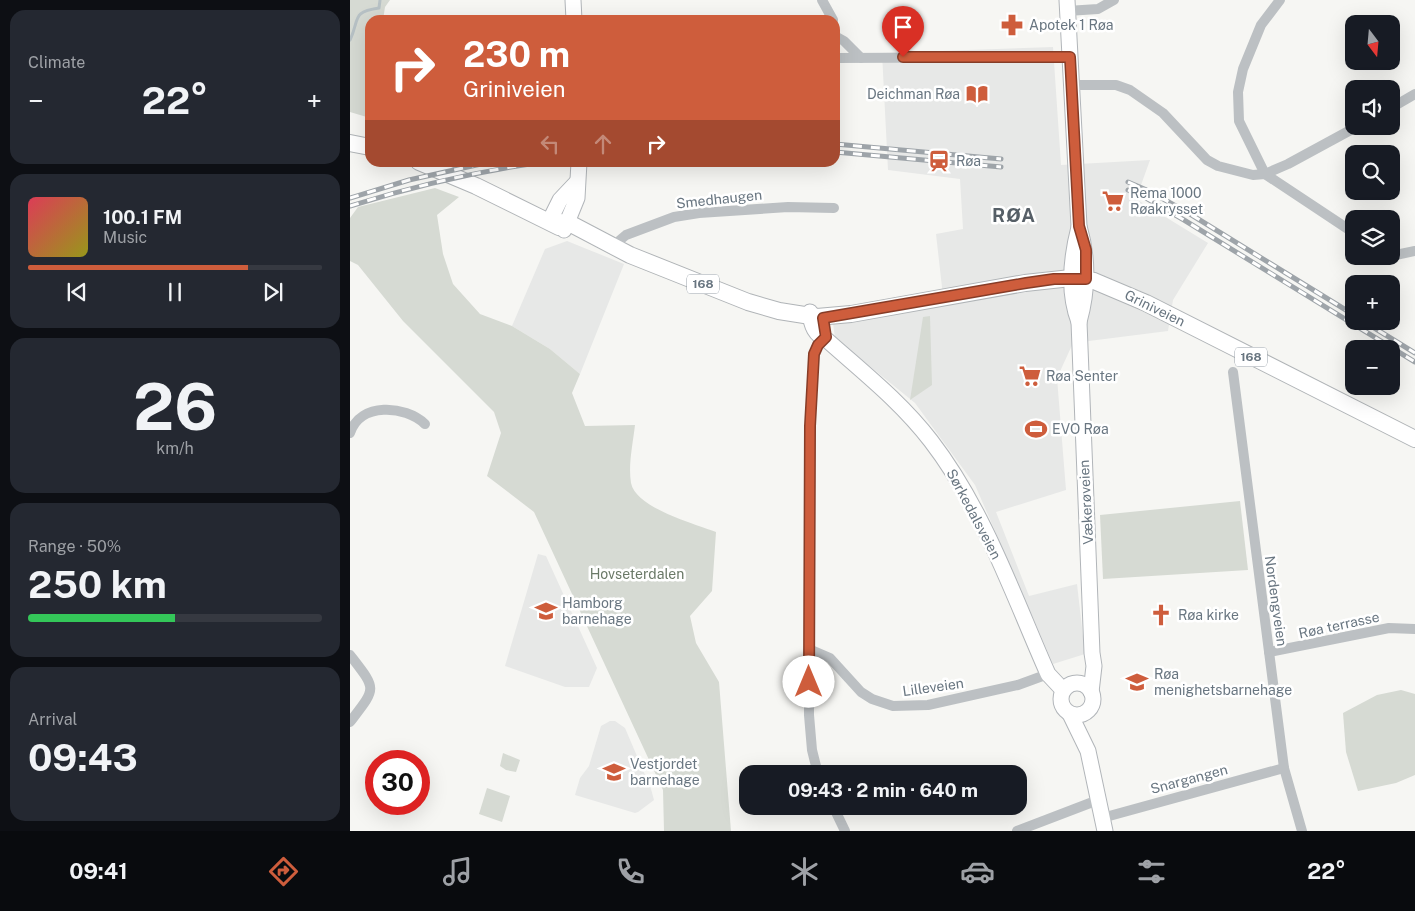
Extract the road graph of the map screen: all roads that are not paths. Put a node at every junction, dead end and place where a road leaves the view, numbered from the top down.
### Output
1 (573, 0) edge
2 (822, 0) edge
3 (1114, 0) edge
4 (1280, 0) edge
5 (1067, 5) edge
6 (574, 15) edge
7 (830, 15) edge
8 (840, 40) edge
9 (1070, 57) junction
10 (840, 58) edge
11 (861, 58) junction
12 (1072, 85) junction
13 (1415, 94) edge
14 (1400, 103) edge
15 (1345, 133) edge
16 (350, 143) edge
17 (365, 145) edge
18 (430, 167) edge
19 (578, 167) edge
20 (1265, 174) junction
21 (577, 182) junction
22 (834, 208) dead end
23 (550, 220) junction
24 (566, 227) junction
25 (1345, 228) edge
26 (612, 246) junction
27 (1415, 251) edge
28 (1400, 254) edge
29 (1079, 279) junction
30 (814, 314) junction
31 (826, 339) junction
32 (1233, 372) dead end
33 (425, 424) dead end
34 (350, 433) edge
35 (1415, 439) edge
36 (1415, 629) edge
37 (809, 649) junction
38 (1269, 652) junction
39 (1092, 653) junction
40 (350, 655) edge
41 (1048, 674) junction
42 (1070, 686) junction
43 (1091, 692) junction
44 (1088, 711) junction
45 (1070, 714) junction
46 (350, 722) edge
47 (1088, 751) junction
48 (816, 765) edge
49 (1284, 768) junction
50 (1098, 800) junction
51 (837, 815) edge
52 (1104, 824) edge
53 (845, 831) edge
54 (1017, 831) edge
55 (1302, 831) edge

1 - 6 main road
2 - 7 street
3 - 5 street
4 - 20 street
5 - 9 main road, Vækerøveien
8 - 11 street
9 - 11 street
9 - 12 main road, Vækerøveien
10 - 11 street
12 - 20 street
12 - 29 main road, Vækerøveien
13 - 14 street
15 - 20 street
16 - 17 main road
18 - 23 main road, 168
19 - 21 main road
20 - 25 street
21 - 23 main road
21 - 24 main road
22 - 26 street, Smedhaugen
23 - 24 main road, 168
24 - 26 main road, 168
26 - 30 main road, 168
27 - 28 street
29 - 30 main road, Griniveien / 168
29 - 35 main road, Griniveien / 168
29 - 39 main road, Vækerøveien
30 - 31 main road, Sørkedalsveien
31 - 37 street
31 - 41 main road, Sørkedalsveien
32 - 38 street, Nordengveien
33 - 34 street
36 - 38 street, Røa terrasse
37 - 41 street, Lilleveien
37 - 48 street
38 - 49 street, Nordengveien
39 - 42 main road
39 - 43 main road, Vækerøveien
40 - 46 street
41 - 42 main road, Sørkedalsveien
42 - 43 main road
42 - 45 main road
43 - 44 main road
44 - 45 main road
44 - 47 main road
45 - 47 main road
47 - 50 main road
49 - 52 street, Snargangen
49 - 55 street, Nordengveien
50 - 52 main road
50 - 54 street
51 - 53 street

